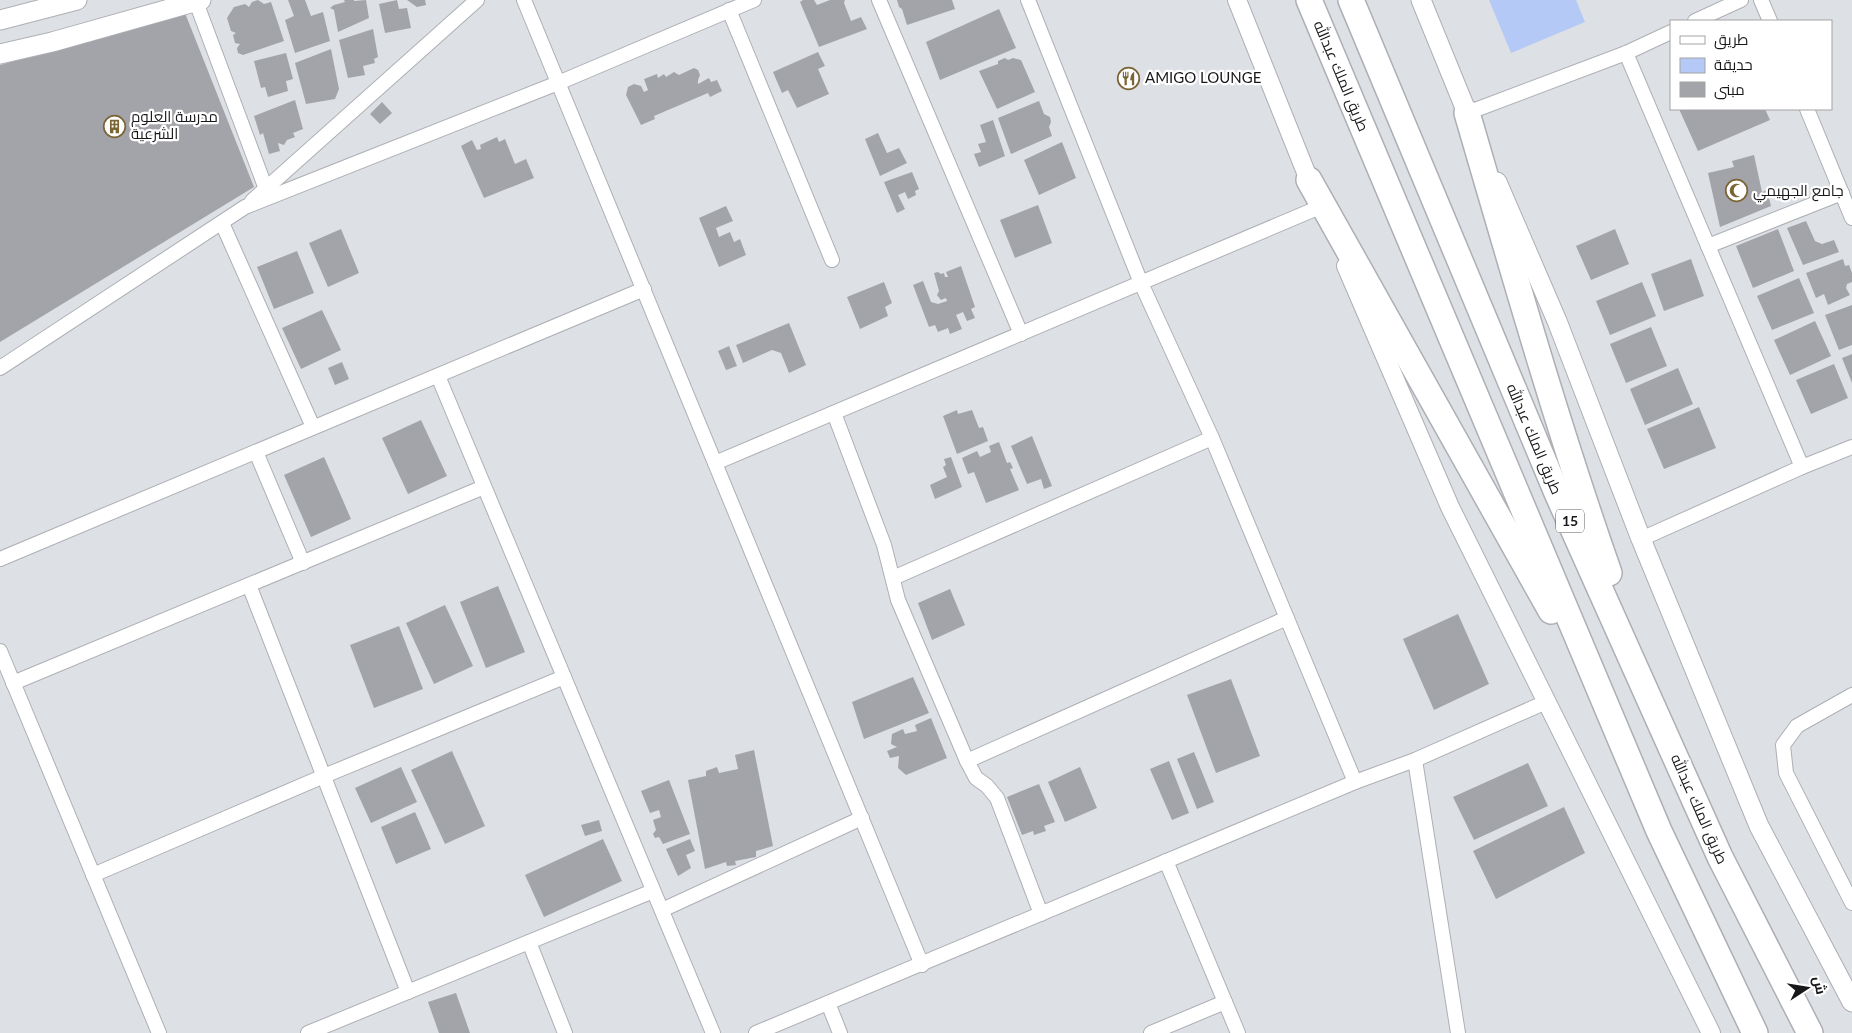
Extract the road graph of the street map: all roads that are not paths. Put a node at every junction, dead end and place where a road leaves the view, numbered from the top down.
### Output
1 (77, 0) edge
2 (477, 0) edge
3 (524, 0) edge
4 (754, 0) edge
5 (880, 0) edge
6 (1028, 0) edge
7 (1237, 0) edge
8 (1309, 0) edge
9 (1351, 0) edge
10 (1421, 0) edge
11 (1741, 0) edge
12 (1761, 0) edge
13 (199, 1) edge
14 (729, 10) junction
15 (0, 20) edge
16 (1697, 20) edge
17 (1770, 20) edge
18 (1670, 32) edge
19 (1626, 53) junction
20 (0, 54) edge
21 (558, 83) junction
22 (1807, 110) edge
23 (1467, 113) junction
24 (1308, 180) junction
25 (266, 188) junction
26 (1842, 193) junction
27 (1320, 207) junction
28 (245, 208) junction
29 (1852, 218) edge
30 (222, 223) junction
31 (1708, 246) junction
32 (832, 260) dead end
33 (1141, 283) junction
34 (644, 290) junction
35 (1021, 334) junction
36 (0, 368) edge
37 (438, 376) junction
38 (834, 413) junction
39 (313, 427) junction
40 (1212, 438) junction
41 (1852, 447) edge
42 (256, 452) junction
43 (715, 463) junction
44 (1802, 467) junction
45 (484, 487) junction
46 (1641, 539) junction
47 (0, 559) edge
48 (302, 562) junction
49 (893, 578) junction
50 (249, 585) junction
51 (1287, 618) junction
52 (0, 651) edge
53 (564, 677) junction
54 (13, 683) junction
55 (1852, 695) edge
56 (1546, 702) junction
57 (1666, 736) junction
58 (1415, 760) junction
59 (966, 761) junction
60 (324, 776) junction
61 (1356, 782) junction
62 (1645, 797) junction
63 (862, 818) junction
64 (1166, 861) junction
65 (93, 876) junction
66 (654, 891) junction
67 (1852, 903) edge
68 (662, 910) junction
69 (1041, 914) junction
70 (529, 942) junction
71 (922, 964) junction
72 (408, 992) junction
73 (1225, 1002) junction
74 (1852, 1002) edge
75 (828, 1003) junction
76 (158, 1033) edge
77 (308, 1033) edge
78 (566, 1033) edge
79 (713, 1033) edge
80 (756, 1033) edge
81 (840, 1033) edge
82 (1151, 1033) edge
83 (1238, 1033) edge
84 (1458, 1033) edge
85 (1711, 1033) edge
86 (1755, 1033) edge
87 (1810, 1033) edge

1 - 15 main road
2 - 25 street
3 - 21 street
4 - 14 street
5 - 35 street
6 - 33 street
7 - 24 street
8 - 62 highway, طريق الملك عبدالله / 15
9 - 57 highway, طريق الملك عبدالله / 15
10 - 23 main road
11 - 16 street
12 - 17 street
13 - 20 main road
13 - 25 street
14 - 21 street
14 - 32 street
18 - 19 street
19 - 23 street
19 - 31 street
21 - 28 street
21 - 34 street
22 - 26 street
23 - 46 main road
23 - 57 highway
24 - 27 street
24 - 62 highway
25 - 28 street
26 - 29 street
26 - 31 street
27 - 33 street
27 - 56 street
28 - 30 street
30 - 36 street
30 - 39 street
31 - 44 street
33 - 35 street
33 - 40 street
34 - 37 street
34 - 43 street
35 - 38 street
37 - 39 street
37 - 45 street
38 - 43 street
38 - 49 street
39 - 42 street
40 - 49 street
40 - 51 street
41 - 44 street
42 - 47 street
42 - 48 street
43 - 63 street
44 - 46 street
45 - 48 street
45 - 53 street
46 - 74 main road
48 - 50 street
49 - 59 street
50 - 54 street
50 - 60 street
51 - 59 street
51 - 61 street
52 - 54 street
53 - 60 street
53 - 66 street
54 - 65 street
55 - 67 street
56 - 58 street
56 - 85 street
57 - 87 highway, طريق الملك عبدالله / 15
58 - 61 street
58 - 84 street
59 - 69 street
60 - 65 street
60 - 72 street
61 - 64 street
62 - 86 highway, طريق الملك عبدالله / 15
63 - 68 street
63 - 71 street
64 - 69 street
64 - 73 street
65 - 76 street
66 - 68 street
66 - 70 street
68 - 79 street
69 - 71 street
70 - 72 street
70 - 78 street
71 - 75 street
72 - 77 street
73 - 82 street
73 - 83 street
75 - 80 street
75 - 81 street

